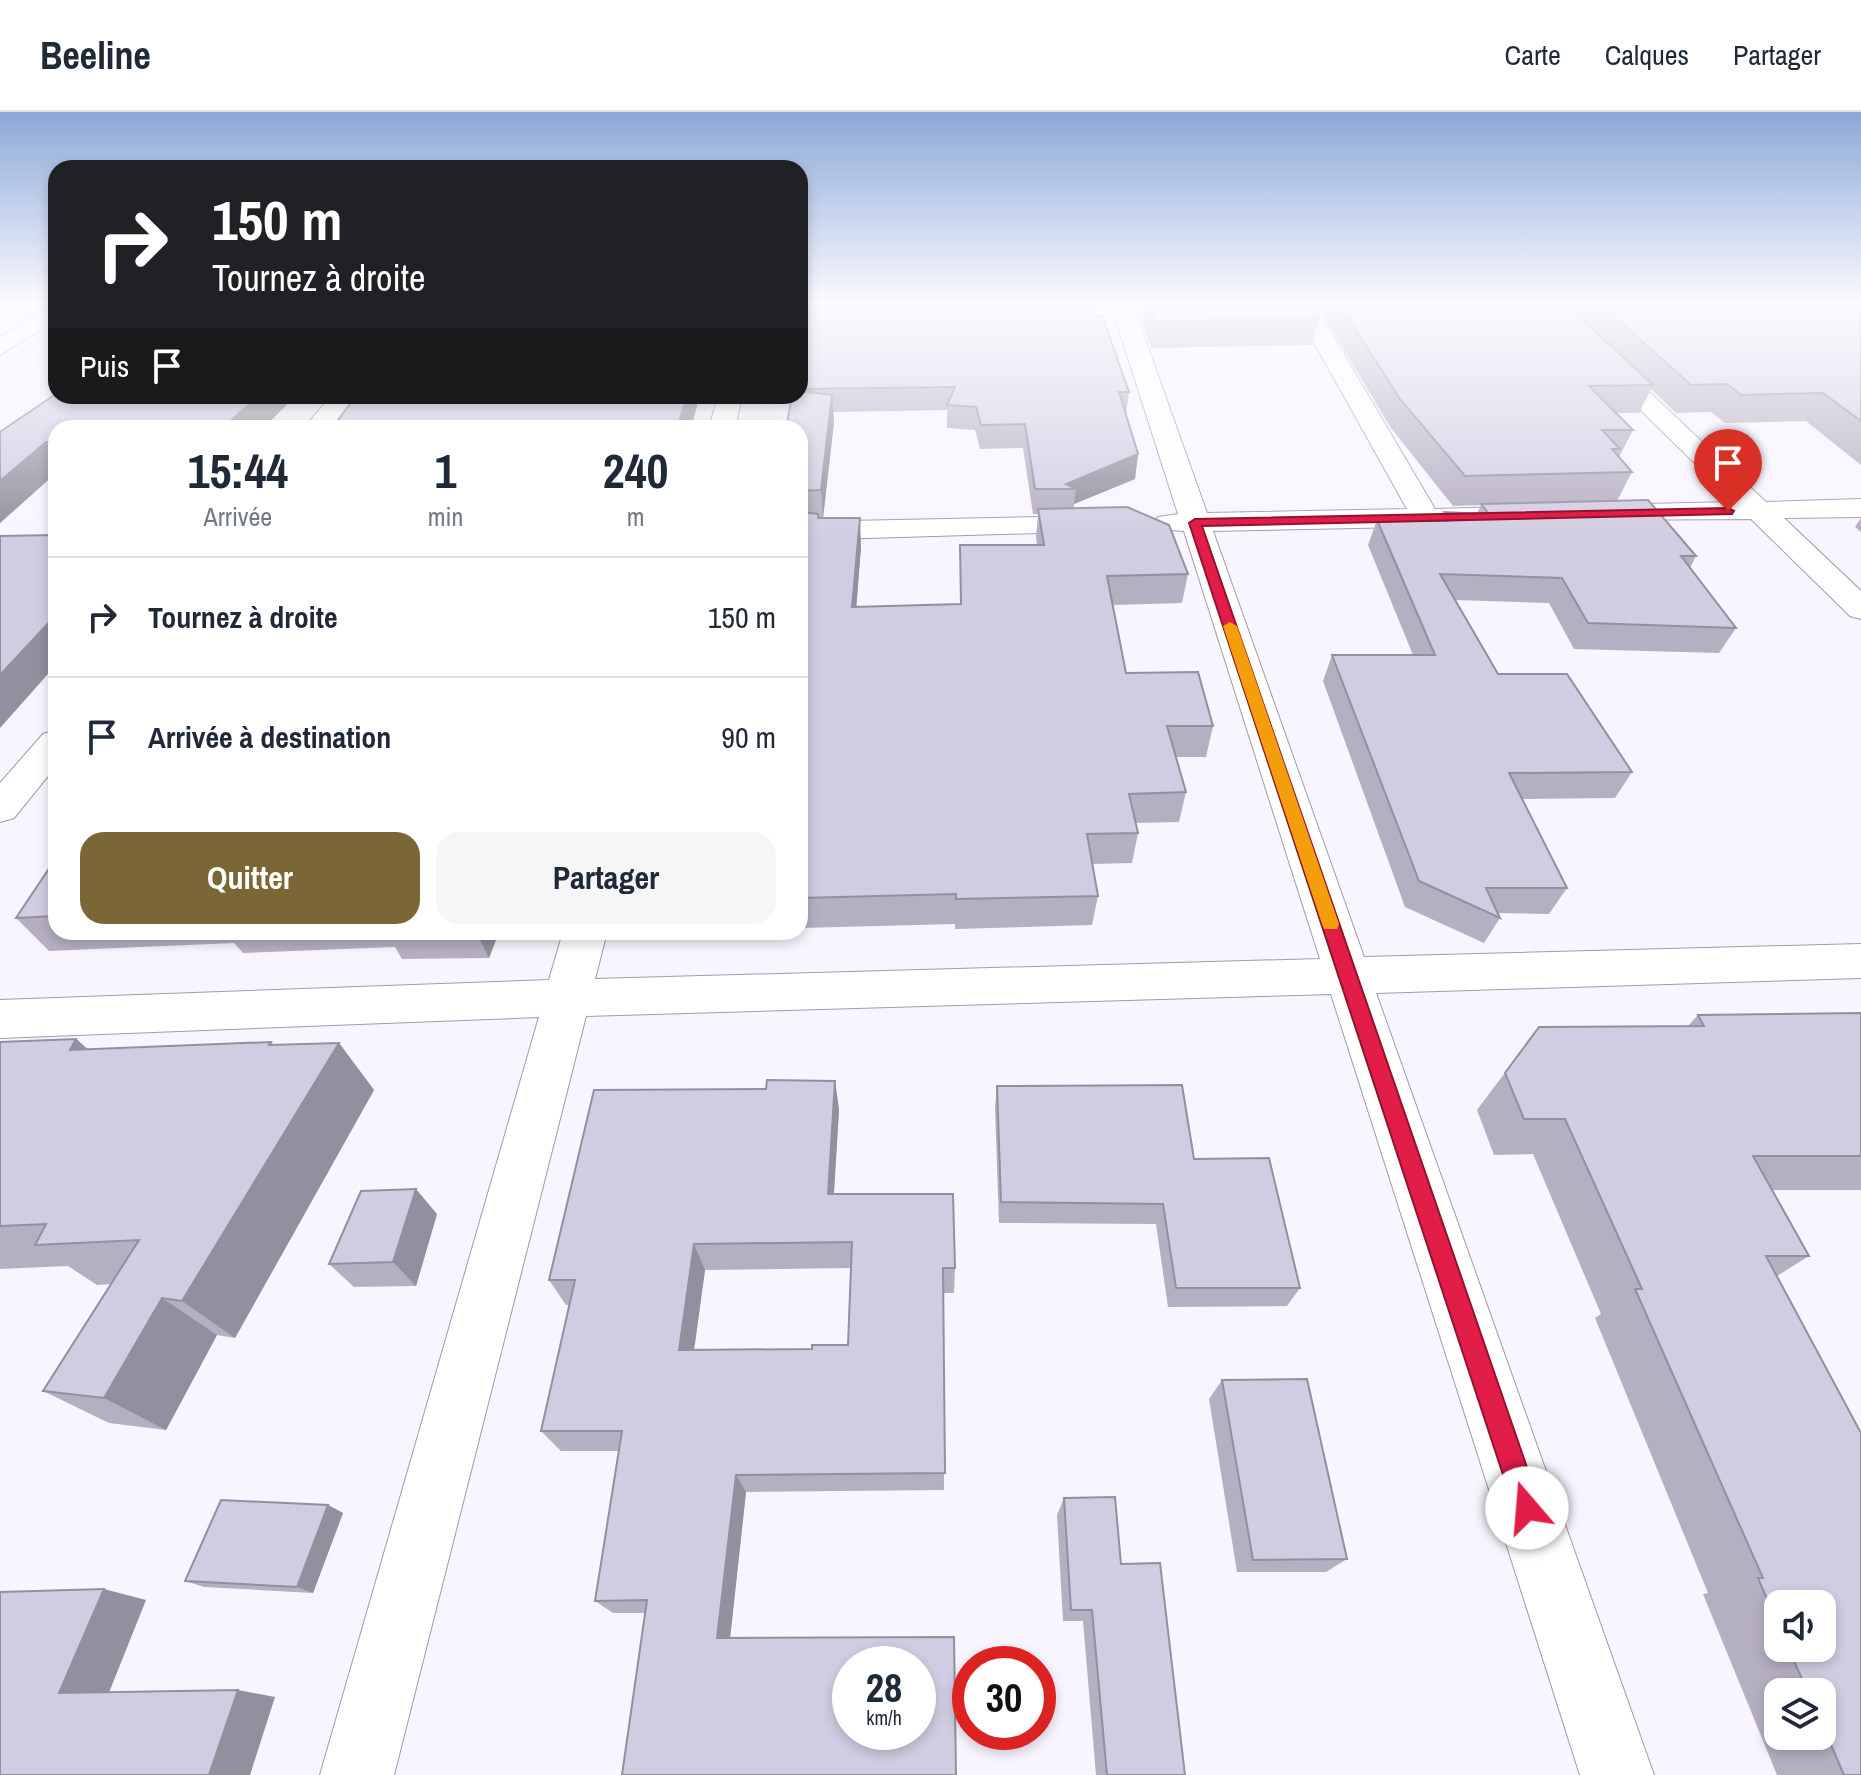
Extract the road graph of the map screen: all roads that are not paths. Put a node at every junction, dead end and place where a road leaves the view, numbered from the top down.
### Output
1 (1148, 383) edge
2 (1348, 383) edge
3 (1625, 383) edge
4 (337, 404) edge
5 (324, 420) edge
6 (1861, 508) edge
7 (1758, 511) junction
8 (1537, 515) edge
9 (1568, 515) edge
10 (1426, 518) junction
11 (1195, 523) junction
12 (1116, 524) edge
13 (1148, 524) edge
14 (808, 531) edge
15 (1861, 609) edge
16 (48, 752) edge
17 (0, 809) edge
18 (583, 940) edge
19 (1861, 961) edge
20 (1348, 975) junction
21 (567, 998) junction
22 (0, 1019) edge
23 (357, 1775) edge
24 (1617, 1775) edge

1 - 11 street
2 - 10 street
3 - 7 street
4 - 5 street
6 - 7 street
7 - 9 street
7 - 15 street
8 - 10 street
10 - 11 street
11 - 13 street
11 - 20 street
12 - 14 street
16 - 17 street
18 - 21 street
19 - 20 street
20 - 21 street
20 - 24 street
21 - 22 street
21 - 23 street

